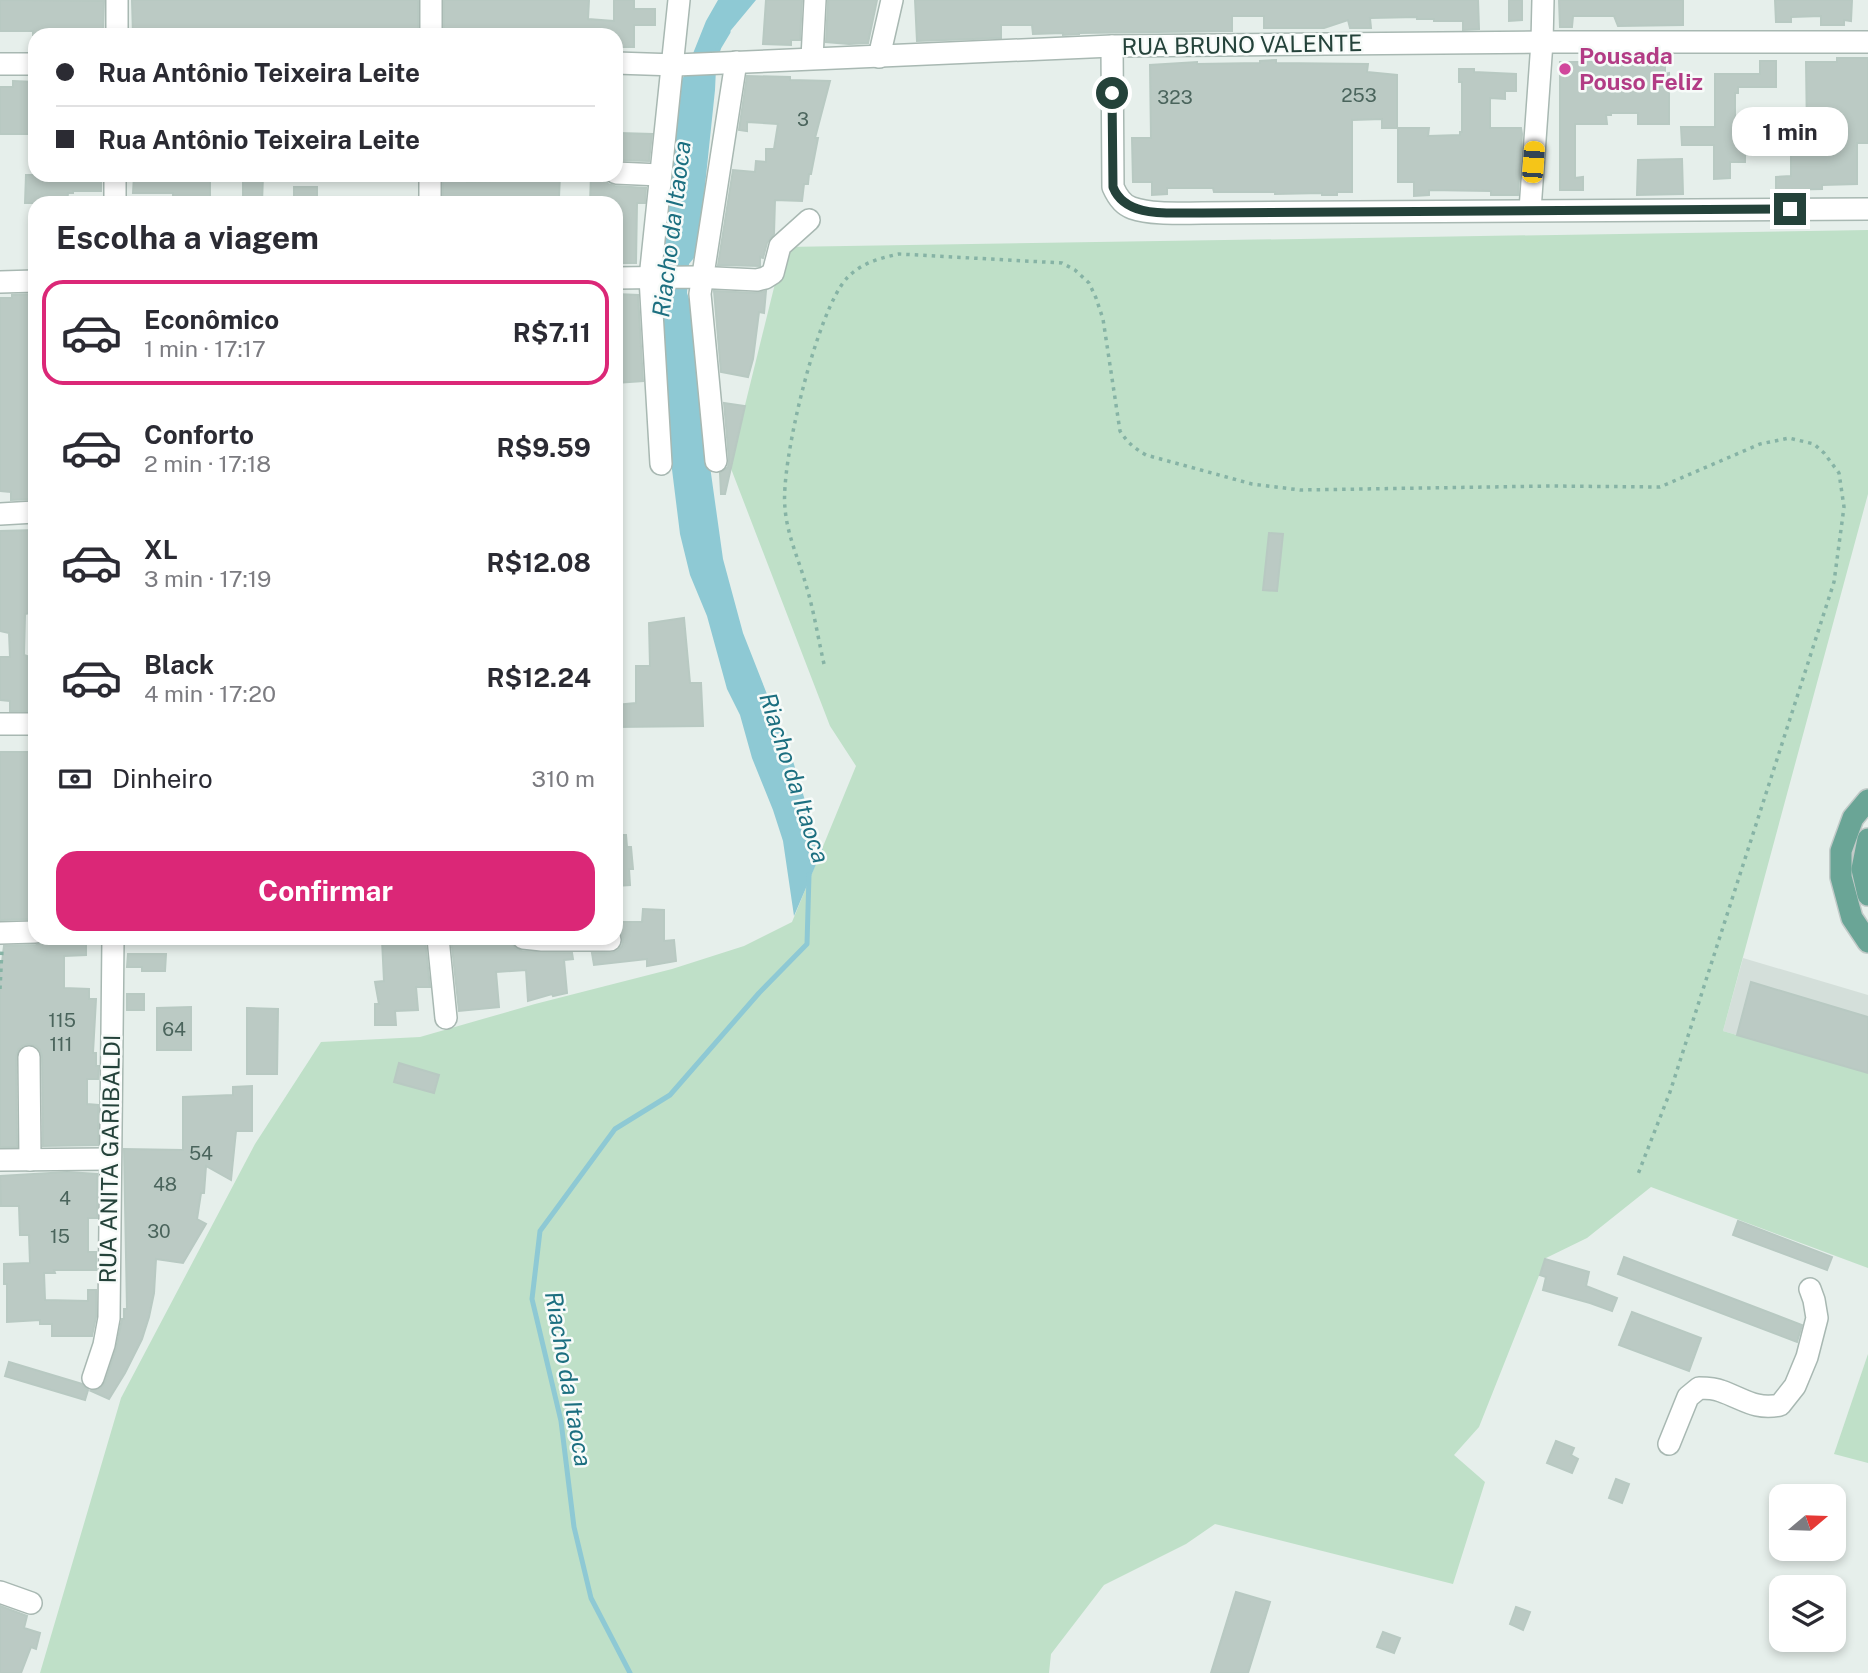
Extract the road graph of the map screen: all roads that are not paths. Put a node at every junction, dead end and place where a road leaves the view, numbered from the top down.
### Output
1 (117, 0) edge
2 (431, 0) edge
3 (679, 0) edge
4 (815, 0) edge
5 (892, 0) edge
6 (1542, 0) edge
7 (117, 28) edge
8 (430, 28) edge
9 (1542, 42) junction
10 (1868, 42) edge
11 (1112, 46) junction
12 (879, 57) junction
13 (812, 58) junction
14 (732, 62) junction
15 (623, 63) edge
16 (0, 64) edge
17 (28, 64) edge
18 (674, 64) junction
19 (623, 173) edge
20 (660, 175) junction
21 (1868, 209) edge
22 (1530, 210) junction
23 (809, 220) dead end
24 (698, 277) junction
25 (623, 278) edge
26 (654, 279) junction
27 (28, 281) edge
28 (0, 282) edge
29 (716, 461) dead end
30 (661, 464) dead end
31 (28, 512) edge
32 (0, 514) edge
33 (0, 724) edge
34 (28, 724) edge
35 (1868, 800) edge
36 (1868, 839) edge
37 (1868, 895) edge
38 (28, 932) edge
39 (1, 933) edge
40 (1868, 942) edge
41 (113, 945) edge
42 (439, 945) edge
43 (446, 1018) dead end
44 (29, 1057) dead end
45 (109, 1159) junction
46 (0, 1160) edge
47 (30, 1160) junction
48 (1810, 1289) dead end
49 (93, 1378) dead end
50 (1669, 1444) dead end
51 (0, 1592) edge
52 (31, 1603) dead end

1 - 7 street
2 - 8 street
3 - 18 street
4 - 13 street
5 - 12 street
6 - 9 street
9 - 10 street, RUA BRUNO VALENTE
9 - 11 street, RUA BRUNO VALENTE
9 - 22 street
11 - 12 street, RUA BRUNO VALENTE
11 - 22 street
12 - 13 street, RUA BRUNO VALENTE
13 - 14 street, RUA BRUNO VALENTE
14 - 18 street, RUA BRUNO VALENTE
14 - 24 street
15 - 18 street, RUA BRUNO VALENTE
16 - 17 street
18 - 20 street
19 - 20 street
20 - 26 street
21 - 22 street
23 - 24 street
24 - 26 street
24 - 29 street
25 - 26 street
26 - 30 street
27 - 28 street
31 - 32 street
33 - 34 street
35 - 40 main road
36 - 37 main road
38 - 39 street
41 - 45 street, RUA ANITA GARIBALDI
42 - 43 street
44 - 47 street
45 - 47 street
45 - 49 street, RUA ANITA GARIBALDI
46 - 47 street
48 - 50 street
51 - 52 street

